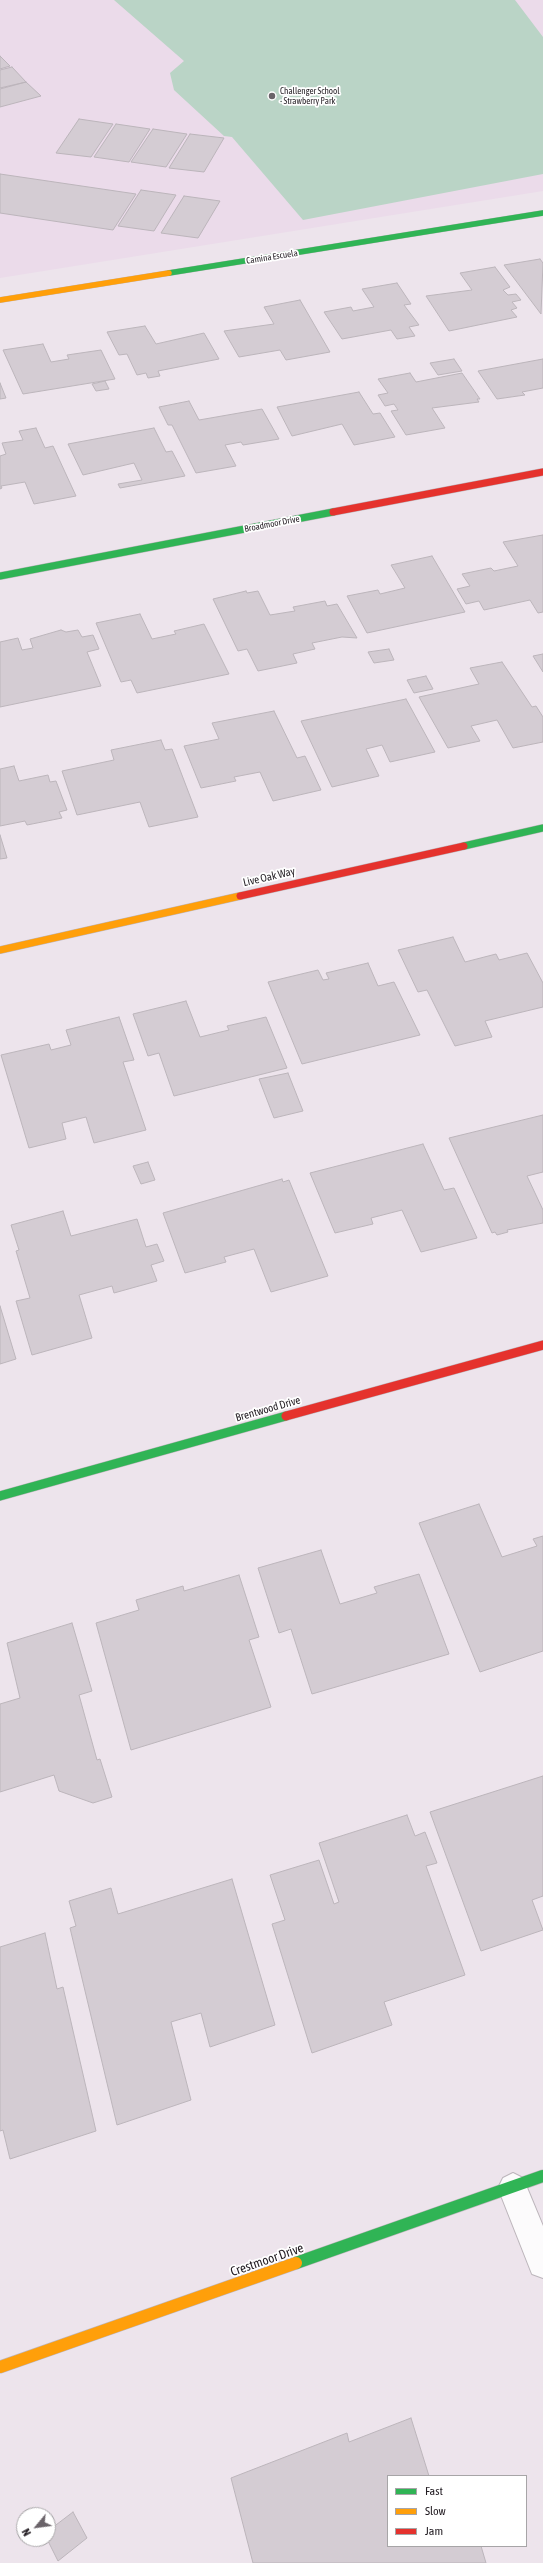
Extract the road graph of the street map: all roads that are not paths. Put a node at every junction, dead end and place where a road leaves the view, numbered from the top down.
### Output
1 (543, 213) edge
2 (0, 300) edge
3 (543, 472) edge
4 (0, 576) edge
5 (543, 828) edge
6 (0, 950) edge
7 (543, 1345) edge
8 (0, 1496) edge
9 (543, 2176) edge
10 (513, 2188) junction
11 (543, 2264) edge
12 (0, 2367) edge

1 - 2 street, Camina Escuela
3 - 4 street, Broadmoor Drive
5 - 6 street, Live Oak Way
7 - 8 street, Brentwood Drive
9 - 10 street, Crestmoor Drive
10 - 11 street
10 - 12 street, Crestmoor Drive

